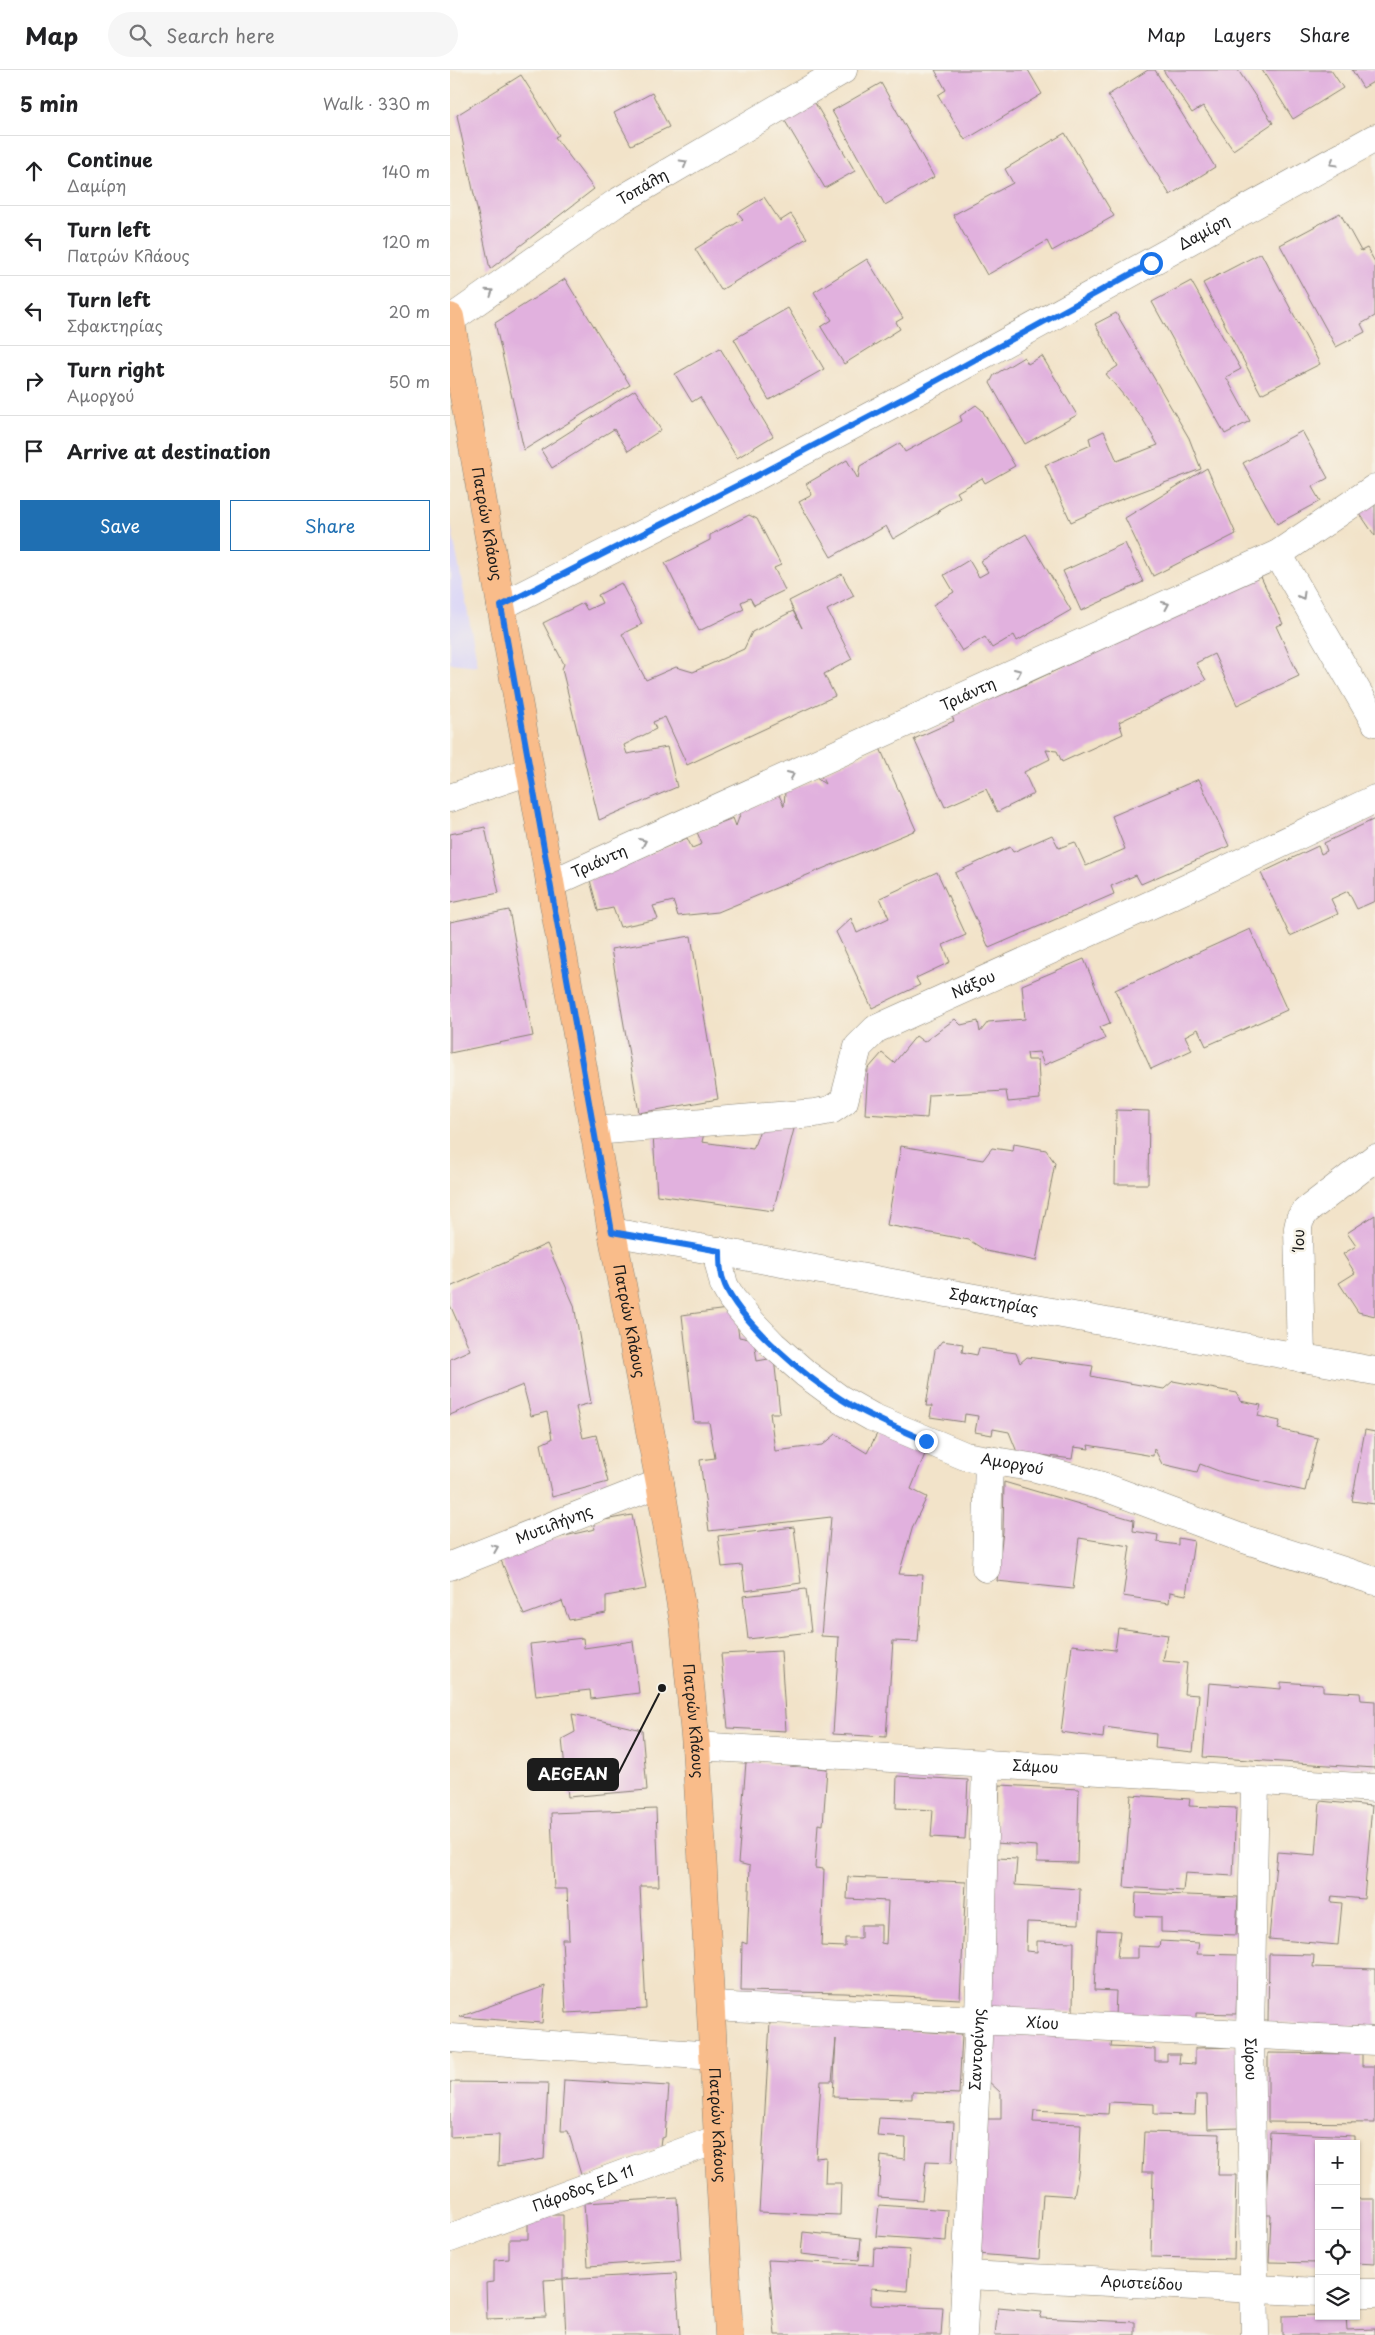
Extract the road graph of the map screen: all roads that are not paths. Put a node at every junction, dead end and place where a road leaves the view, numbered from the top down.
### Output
1 (843, 70) edge
2 (1375, 138) edge
3 (450, 319) edge
4 (1375, 488) edge
5 (1278, 554) junction
6 (501, 606) junction
7 (1375, 722) edge
8 (530, 770) junction
9 (450, 798) edge
10 (1375, 799) edge
11 (550, 884) junction
12 (594, 1131) junction
13 (1375, 1158) edge
14 (612, 1232) junction
15 (720, 1251) junction
16 (1301, 1358) junction
17 (1375, 1371) edge
18 (989, 1460) junction
19 (660, 1483) junction
20 (450, 1566) edge
21 (986, 1568) dead end
22 (1375, 1581) edge
23 (696, 1746) junction
24 (986, 1763) junction
25 (1255, 1781) junction
26 (1375, 1788) edge
27 (712, 2006) junction
28 (979, 2019) junction
29 (1250, 2033) junction
30 (450, 2038) edge
31 (1375, 2041) edge
32 (714, 2056) junction
33 (718, 2139) junction
34 (450, 2238) edge
35 (966, 2275) junction
36 (1256, 2289) junction
37 (1315, 2292) edge
38 (1360, 2293) edge
39 (1375, 2294) edge
40 (729, 2335) edge
41 (963, 2335) edge
42 (1255, 2335) edge

3 -> 1 street, Τοπάλη
2 -> 6 street, Δαμίρη
3 - 6 main road, Πατρών Κλάους
4 - 5 street, Τριάντη
5 -> 7 street
11 -> 5 street, Τριάντη
6 - 8 main road, Πατρών Κλάους
8 - 9 street
8 - 11 main road, Πατρών Κλάους
10 - 12 street, Νάξου
11 - 12 main road, Πατρών Κλάους
12 - 14 main road, Πατρών Κλάους
13 - 16 street, Ίου
14 - 15 street, Σφακτηρίας
14 - 19 main road, Πατρών Κλάους
15 - 16 street, Σφακτηρίας
15 - 18 street, Αμοργού
16 - 17 street, Σφακτηρίας
18 - 21 street
18 - 22 street, Αμοργού
20 -> 19 street, Μυτιλήνης
19 - 23 main road, Πατρών Κλάους
23 - 24 street, Σάμου
23 - 27 main road, Πατρών Κλάους
24 - 25 street, Σάμου
24 - 28 street, Σαντορίνης
25 - 26 street, Σάμου
25 - 29 street, Σύρου
27 - 28 street, Χίου
27 - 32 main road, Πατρών Κλάους
28 - 29 street, Χίου
28 - 35 street, Σαντορίνης
29 - 31 street, Χίου
29 - 36 street, Σύρου
30 - 32 street
32 - 33 main road, Πατρών Κλάους
33 - 34 street, Πάροδος ΕΔ 11
33 - 40 main road, Πατρών Κλάους
35 - 36 street, Αριστείδου
35 - 41 street, Σαντορίνης
36 - 37 street, Αριστείδου
36 - 42 street, Σύρου
38 - 39 street

